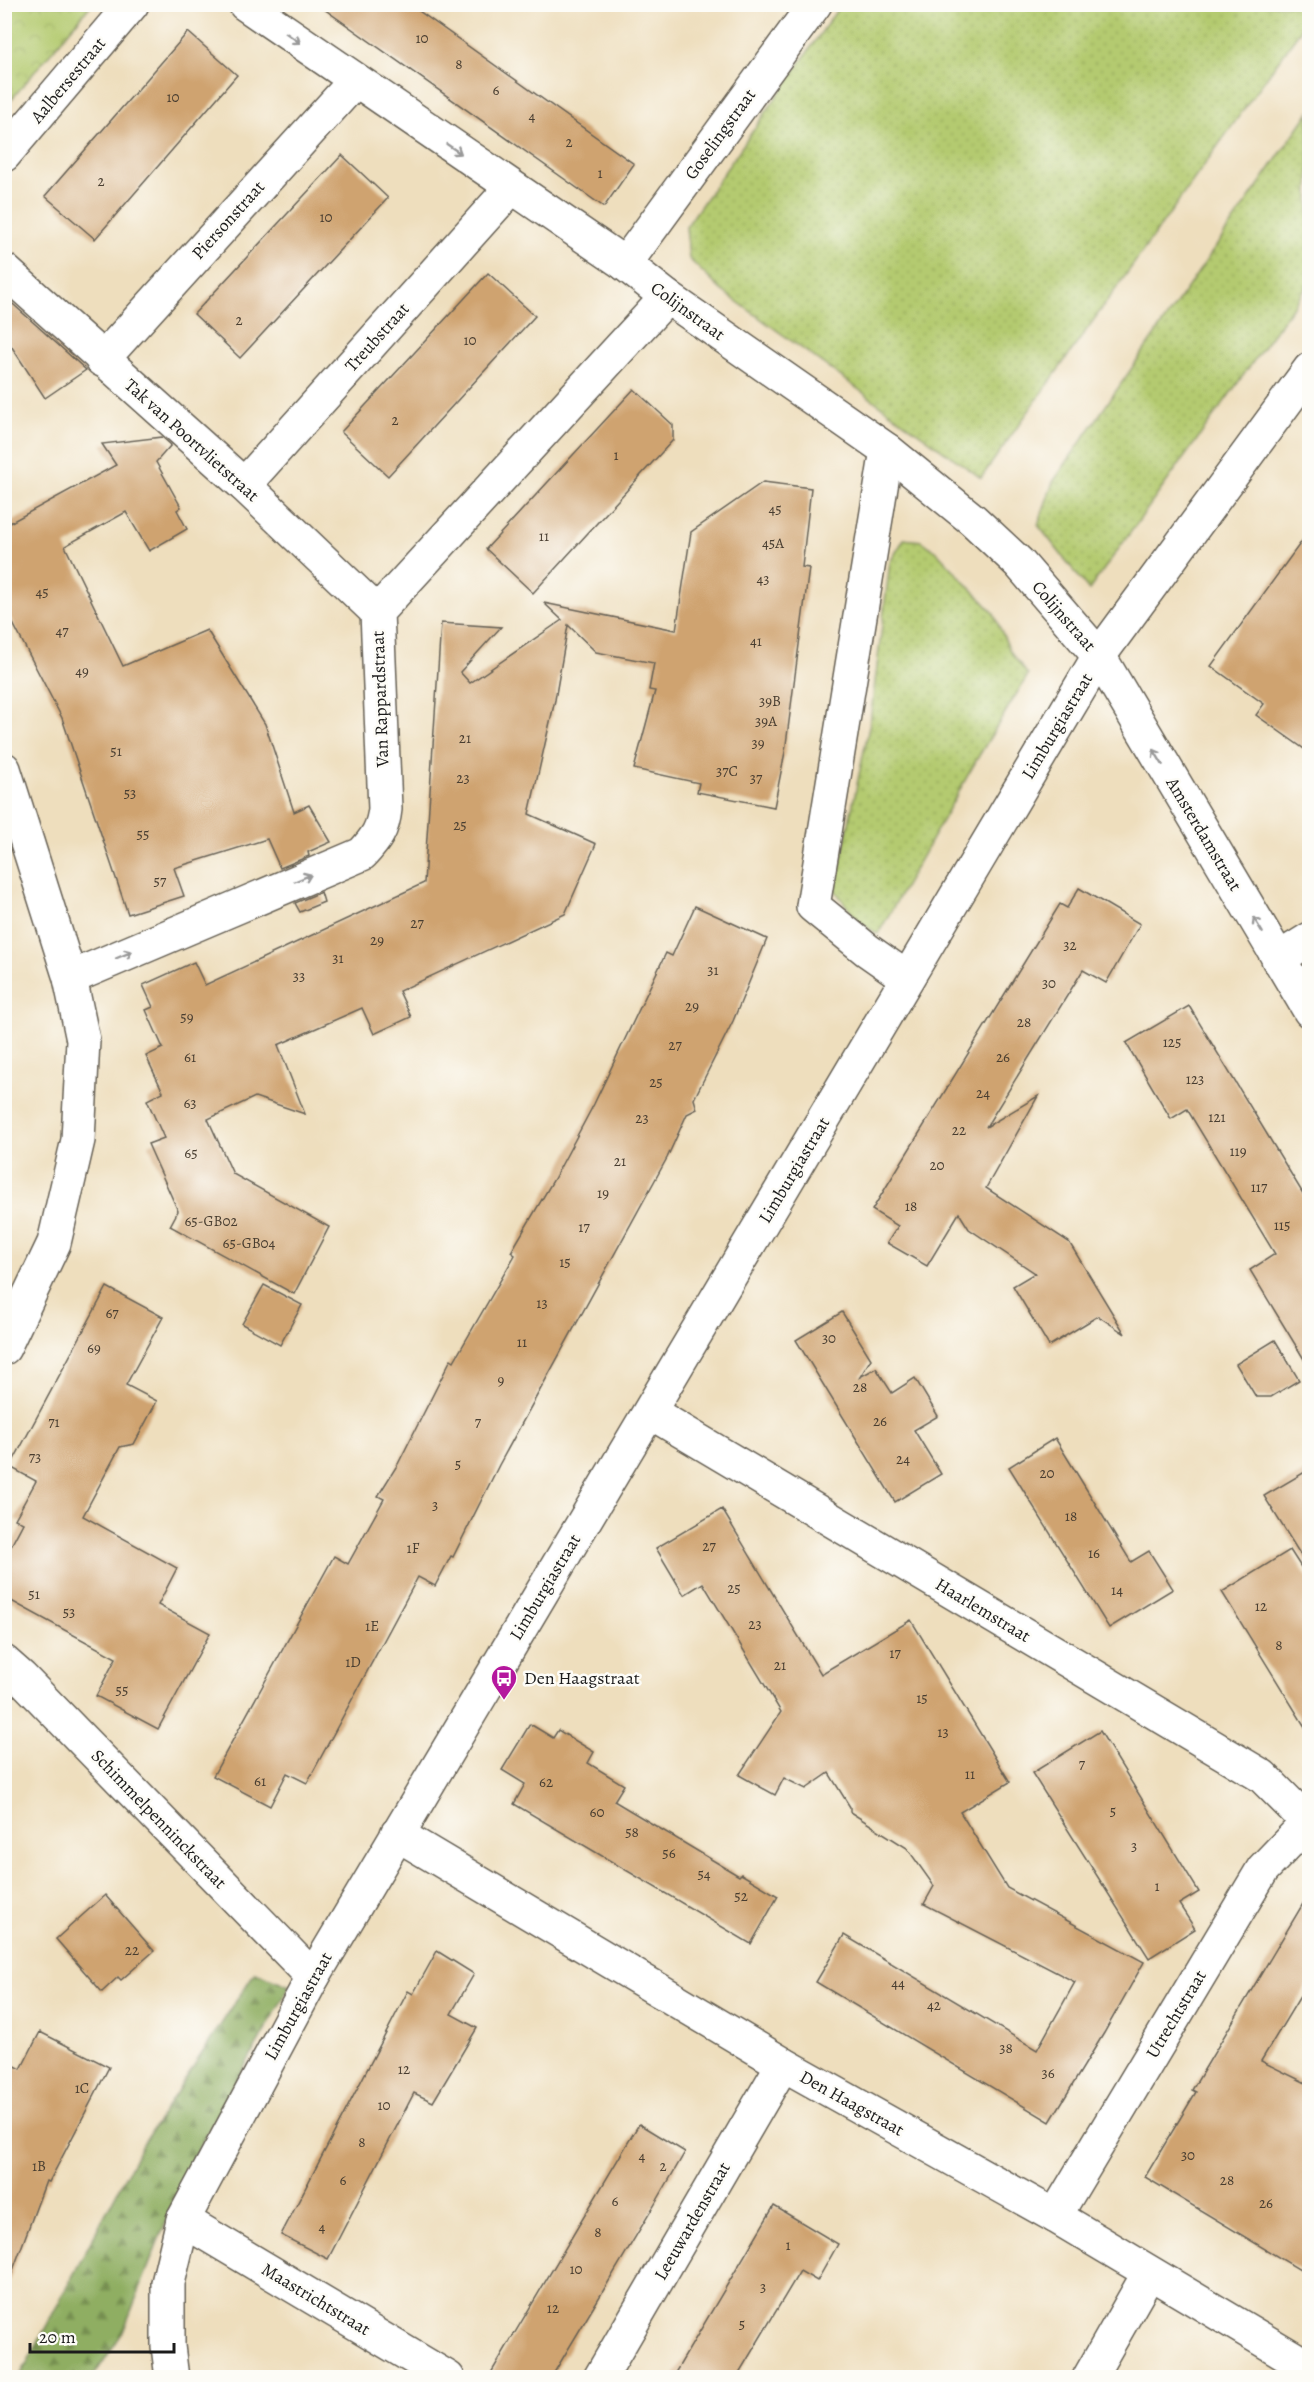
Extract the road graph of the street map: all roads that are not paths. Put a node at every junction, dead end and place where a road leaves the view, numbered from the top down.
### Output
1 (132, 4) edge
2 (245, 4) edge
3 (815, 4) edge
4 (355, 81) junction
5 (4, 155) edge
6 (511, 188) junction
7 (625, 264) junction
8 (4, 270) edge
9 (667, 297) junction
10 (102, 360) junction
11 (1310, 369) edge
12 (887, 450) junction
13 (244, 485) junction
14 (377, 612) junction
15 (1099, 656) junction
16 (4, 769) edge
17 (1310, 939) edge
18 (1278, 958) junction
19 (70, 978) junction
20 (907, 978) junction
21 (1310, 1011) edge
22 (4, 1348) edge
23 (650, 1412) junction
24 (4, 1662) edge
25 (1308, 1821) edge
26 (397, 1834) junction
27 (313, 1977) junction
28 (783, 2064) junction
29 (1055, 2216) junction
30 (183, 2220) junction
31 (1149, 2273) junction
32 (1310, 2368) edge
33 (172, 2378) edge
34 (448, 2378) edge
35 (600, 2378) edge
36 (1089, 2378) edge

1 - 5 street, Aalbersestraat
2 -> 4 street, Colijnstraat
3 - 7 street, Goselingstraat
4 -> 6 street, Colijnstraat
4 - 10 street, Piersonstraat
6 - 7 street, Colijnstraat
6 - 13 street, Treubstraat
7 - 9 street, Colijnstraat
8 - 10 street, Tak van Poortvlietstraat
9 - 12 street, Colijnstraat
9 - 14 street, Van Rappardstraat
10 - 13 street, Tak van Poortvlietstraat
11 - 15 street, Limburgiastraat
12 - 15 street, Colijnstraat
12 - 20 street
13 - 14 street, Tak van Poortvlietstraat
19 -> 14 street, Van Rappardstraat
18 -> 15 street, Amsterdamstraat
15 - 20 street, Limburgiastraat
16 - 19 street
17 - 18 street
18 - 21 street, Amsterdamstraat
19 - 22 street
20 - 23 street, Limburgiastraat
23 - 25 street, Haarlemstraat
23 - 26 street, Limburgiastraat
24 - 27 street, Schimmelpenninckstraat
25 - 29 street, Utrechtstraat
26 - 27 street, Limburgiastraat
26 - 28 street, Den Haagstraat
27 - 30 street, Limburgiastraat
28 - 29 street, Den Haagstraat
28 - 35 street, Leeuwardenstraat
29 - 31 street, Den Haagstraat
30 - 33 street, Limburgiastraat
30 - 34 street, Maastrichtstraat
31 - 32 street, Den Haagstraat
31 - 36 street

